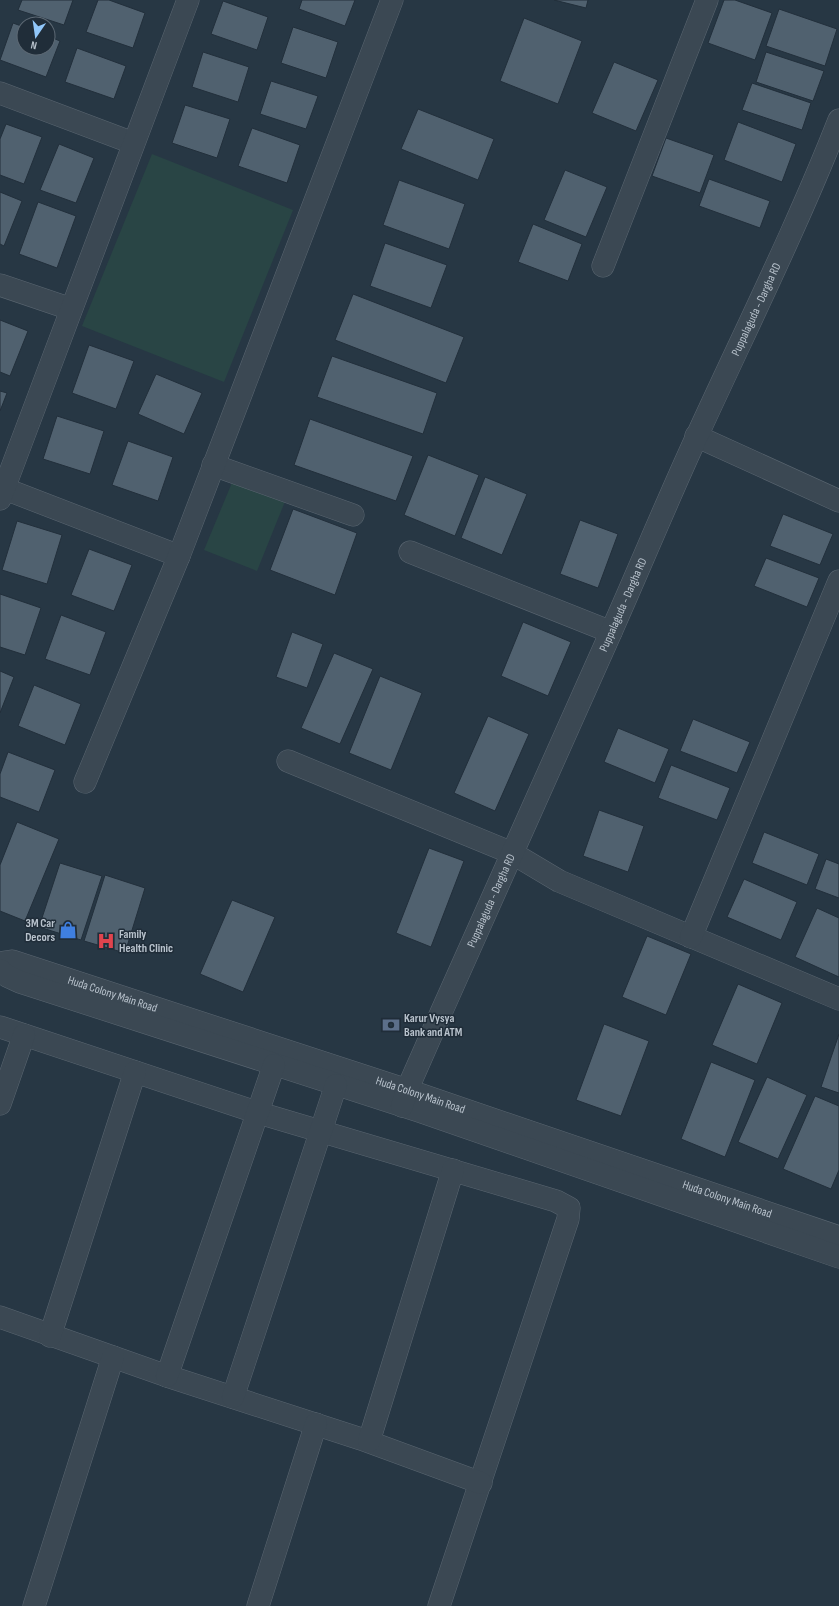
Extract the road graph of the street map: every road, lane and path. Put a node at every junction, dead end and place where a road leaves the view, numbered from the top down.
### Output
1 (188, 0) edge
2 (392, 0) edge
3 (707, 0) edge
4 (0, 93) edge
5 (839, 120) edge
6 (133, 143) junction
7 (603, 266) dead end
8 (0, 285) edge
9 (71, 309) junction
10 (696, 436) junction
11 (213, 465) junction
12 (1, 491) edge
13 (839, 501) edge
14 (353, 515) dead end
15 (410, 552) dead end
16 (179, 556) junction
17 (839, 581) edge
18 (611, 632) junction
19 (288, 761) dead end
20 (85, 782) dead end
21 (512, 853) junction
22 (691, 937) junction
23 (5, 968) edge
24 (839, 999) edge
25 (0, 1027) edge
26 (24, 1035) junction
27 (274, 1065) junction
28 (135, 1072) junction
29 (336, 1085) junction
30 (404, 1098) junction
31 (0, 1104) edge
32 (259, 1113) junction
33 (322, 1131) junction
34 (452, 1170) junction
35 (839, 1237) edge
36 (839, 1257) edge
37 (0, 1318) edge
38 (50, 1336) junction
39 (113, 1357) junction
40 (167, 1376) junction
41 (233, 1397) junction
42 (316, 1424) junction
43 (369, 1441) junction
44 (481, 1483) junction
45 (34, 1606) edge
46 (258, 1606) edge
47 (439, 1606) edge

1 - 6 street
2 - 11 street
3 - 7 street
4 - 6 street
5 - 10 street, Puppalaguda - Dargha RD
6 - 9 street
8 - 9 street
9 - 12 street
10 - 13 street
10 - 18 street, Puppalaguda - Dargha RD
11 - 14 street
11 - 16 street
12 - 16 street
15 - 18 street
16 - 20 street
17 - 22 street
18 - 21 street, Puppalaguda - Dargha RD
19 - 21 street
21 - 22 street
21 - 30 street, Puppalaguda - Dargha RD
22 - 24 street
23 - 27 street
23 - 30 street, Huda Colony Main Road
25 - 26 street
26 - 28 street
26 - 31 street
27 - 29 street
27 - 32 street
28 - 32 street
28 - 38 street
29 - 30 street
29 - 33 street
30 - 35 street, Huda Colony Main Road
30 - 36 street
32 - 33 street
32 - 40 street
33 - 34 street
33 - 41 street
34 - 43 street
34 - 44 street
37 - 38 street
38 - 39 street
39 - 40 street
39 - 45 street
40 - 41 street
41 - 42 street
42 - 43 street
42 - 46 street
43 - 44 street
44 - 47 street

